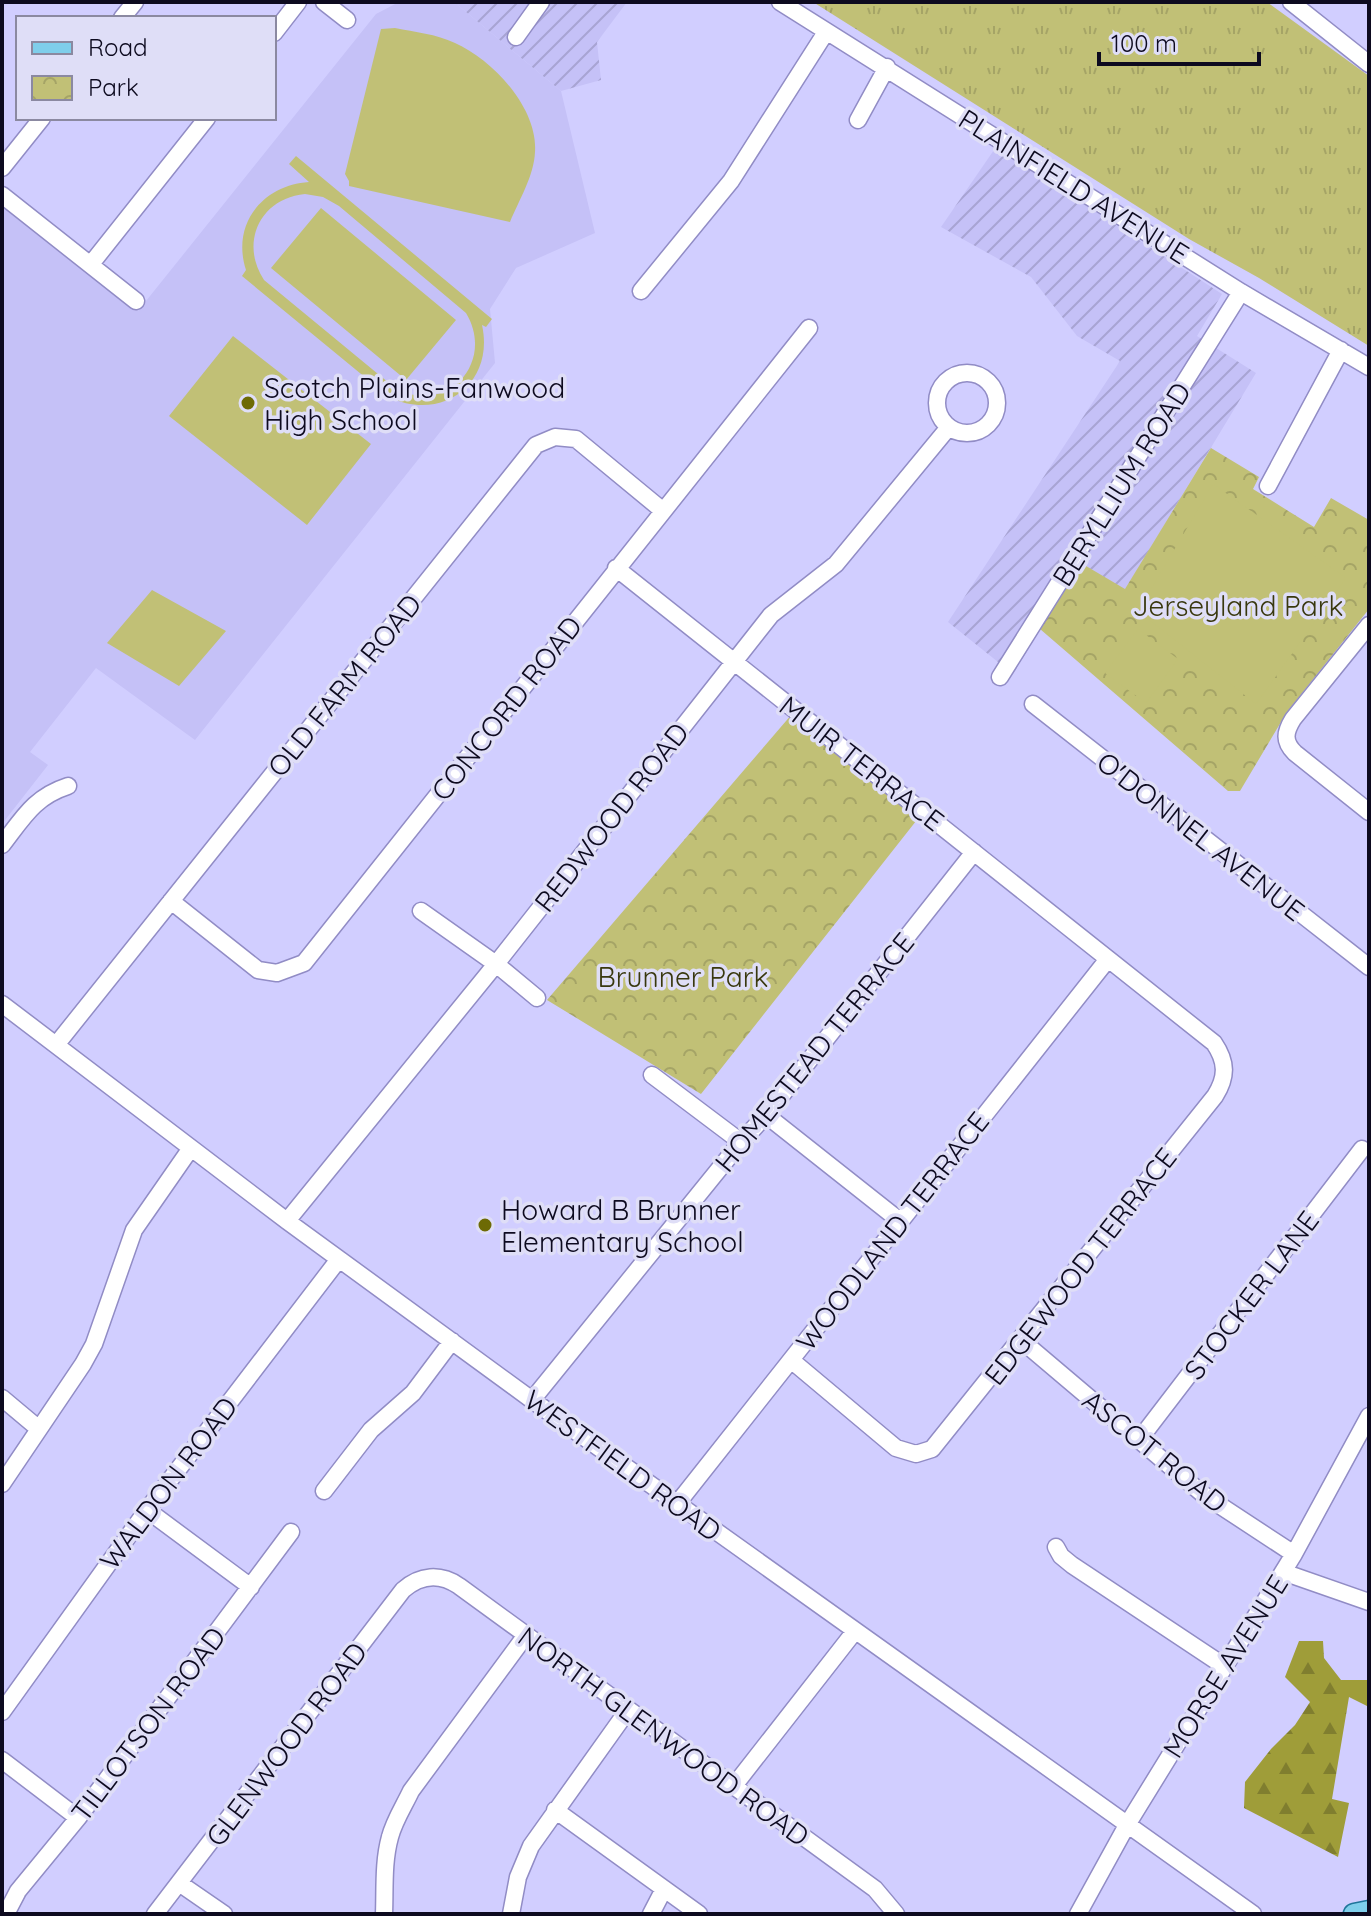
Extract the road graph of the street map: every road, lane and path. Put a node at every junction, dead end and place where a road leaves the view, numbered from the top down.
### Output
1 (298, 2) edge
2 (324, 2) edge
3 (541, 2) edge
4 (780, 2) edge
5 (1291, 2) edge
6 (347, 20) dead end
7 (276, 30) edge
8 (826, 32) junction
9 (516, 37) dead end
10 (1369, 64) edge
11 (887, 67) junction
12 (40, 120) edge
13 (205, 120) edge
14 (858, 120) dead end
15 (2, 168) edge
16 (2, 195) edge
17 (91, 264) junction
18 (641, 291) dead end
19 (1241, 292) junction
20 (136, 301) dead end
21 (809, 328) dead end
22 (1341, 350) junction
23 (1369, 367) edge
24 (949, 427) dead end
25 (1268, 486) dead end
26 (662, 510) junction
27 (616, 568) junction
28 (1367, 630) edge
29 (734, 662) junction
30 (1000, 677) dead end
31 (1033, 704) dead end
32 (68, 786) dead end
33 (1369, 812) edge
34 (2, 845) edge
35 (974, 852) junction
36 (171, 901) junction
37 (421, 911) dead end
38 (1108, 959) junction
39 (496, 964) junction
40 (1369, 967) edge
41 (537, 998) dead end
42 (2, 1004) edge
43 (56, 1045) junction
44 (652, 1075) dead end
45 (766, 1115) junction
46 (741, 1142) junction
47 (191, 1148) junction
48 (1362, 1149) dead end
49 (287, 1221) junction
50 (900, 1221) junction
51 (339, 1259) junction
52 (1021, 1340) junction
53 (452, 1341) junction
54 (791, 1360) junction
55 (2, 1398) edge
56 (532, 1400) junction
57 (1369, 1416) edge
58 (39, 1429) junction
59 (1139, 1440) junction
60 (2, 1484) edge
61 (324, 1491) dead end
62 (677, 1504) junction
63 (147, 1510) junction
64 (291, 1532) dead end
65 (1056, 1547) dead end
66 (1294, 1554) junction
67 (1283, 1572) junction
68 (421, 1579) joint
69 (251, 1587) junction
70 (1369, 1602) edge
71 (855, 1631) junction
72 (526, 1635) junction
73 (1224, 1666) junction
74 (628, 1710) junction
75 (2, 1712) edge
76 (2, 1760) edge
77 (733, 1787) junction
78 (555, 1810) junction
79 (78, 1818) junction
80 (1127, 1825) junction
81 (179, 1883) junction
82 (664, 1889) junction
83 (1369, 1911) edge
84 (6, 1914) edge
85 (155, 1914) edge
86 (224, 1914) edge
87 (384, 1914) edge
88 (511, 1914) edge
89 (651, 1914) edge
90 (699, 1914) edge
91 (896, 1914) edge
92 (1078, 1914) edge
93 (1253, 1914) edge
94 (1354, 1914) edge

1 - 7 street
2 - 6 street
3 - 9 street
4 - 8 street, PLAINFIELD AVENUE
5 - 10 street
8 - 11 street, PLAINFIELD AVENUE
8 - 18 street
11 - 14 street
11 - 19 street, PLAINFIELD AVENUE
12 - 15 street
13 - 17 street
16 - 17 street
17 - 20 street
19 - 22 street, PLAINFIELD AVENUE
19 - 30 street, BERYLLIUM ROAD
21 - 26 street, CONCORD ROAD
22 - 23 street, PLAINFIELD AVENUE
22 - 25 street
24 - 29 street, REDWOOD ROAD
26 - 27 street, CONCORD ROAD
26 - 36 street, OLD FARM ROAD
27 - 29 street, MUIR TERRACE
27 - 36 street, CONCORD ROAD
28 - 33 street
29 - 35 street, MUIR TERRACE
29 - 39 street, REDWOOD ROAD
31 - 40 street, O'DONNEL AVENUE
32 - 34 street
35 - 38 street, MUIR TERRACE
35 - 45 street, HOMESTEAD TERRACE
36 - 43 street, OLD FARM ROAD
37 - 39 street
38 - 50 street, WOODLAND TERRACE
38 - 52 street, EDGEWOOD TERRACE
39 - 41 street
39 - 49 street, REDWOOD ROAD
42 - 43 street, WESTFIELD ROAD
43 - 47 street, WESTFIELD ROAD
44 - 46 street
45 - 46 street, HOMESTEAD TERRACE
45 - 50 street
46 - 56 street, HOMESTEAD TERRACE
47 - 49 street, WESTFIELD ROAD
47 - 58 street
48 - 59 street, STOCKER LANE
49 - 51 street, WESTFIELD ROAD
50 - 54 street, WOODLAND TERRACE
51 - 53 street, WESTFIELD ROAD
51 - 63 street, WALDON ROAD
52 - 54 street, EDGEWOOD TERRACE
52 - 59 street, ASCOT ROAD
53 - 56 street, WESTFIELD ROAD
53 - 61 street
54 - 62 street, WOODLAND TERRACE
55 - 58 street
56 - 62 street, WESTFIELD ROAD
57 - 66 street, MORSE AVENUE
58 - 60 street
59 - 66 street, ASCOT ROAD
62 - 71 street, WESTFIELD ROAD
63 - 69 street
63 - 75 street, WALDON ROAD
64 - 69 street, TILLOTSON ROAD
65 - 73 street
66 - 67 street, MORSE AVENUE
67 - 70 street
67 - 73 street, MORSE AVENUE
68 - 72 street, NORTH GLENWOOD ROAD
68 - 81 street, GLENWOOD ROAD
69 - 79 street, TILLOTSON ROAD
71 - 77 street
71 - 80 street, WESTFIELD ROAD
72 - 74 street, NORTH GLENWOOD ROAD
72 - 87 street
73 - 80 street, MORSE AVENUE
74 - 77 street, NORTH GLENWOOD ROAD
74 - 78 street
76 - 79 street
77 - 91 street, NORTH GLENWOOD ROAD
78 - 82 street
78 - 88 street
79 - 84 street, TILLOTSON ROAD
80 - 92 street, MORSE AVENUE
80 - 93 street, WESTFIELD ROAD
81 - 85 street, GLENWOOD ROAD
81 - 86 street
82 - 89 street
82 - 90 street
83 - 94 main road

